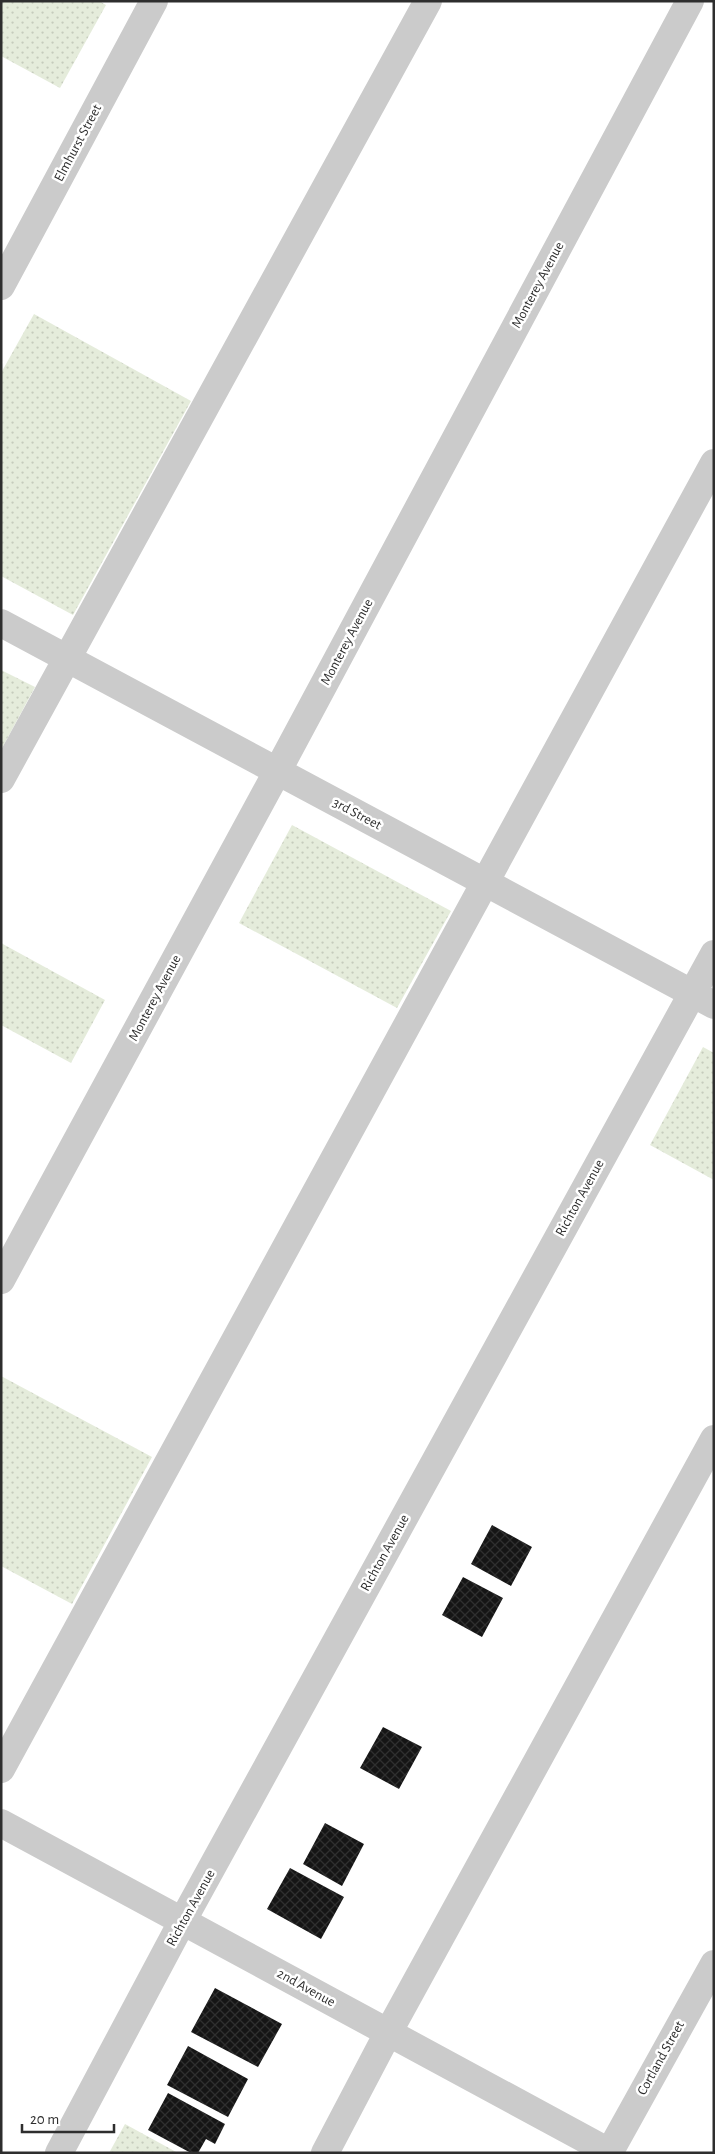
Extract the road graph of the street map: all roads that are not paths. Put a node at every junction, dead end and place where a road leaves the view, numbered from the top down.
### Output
1 (154, 1) edge
2 (428, 1) edge
3 (690, 1) edge
4 (1, 286) edge
5 (714, 463) edge
6 (1, 623) edge
7 (66, 658) junction
8 (277, 772) junction
9 (1, 779) edge
10 (485, 882) junction
11 (714, 954) edge
12 (703, 999) edge
13 (1, 1280) edge
14 (714, 1440) edge
15 (1, 1769) edge
16 (1, 1823) edge
17 (183, 1920) junction
18 (714, 1964) edge
19 (388, 2033) junction
20 (610, 2152) edge
21 (59, 2153) edge
22 (325, 2153) edge

1 - 4 street, Elmhurst Street
2 - 7 street
3 - 8 street, Monterey Avenue
5 - 10 street
6 - 7 street, 3rd Street
7 - 8 street, 3rd Street
7 - 9 street
8 - 10 street, 3rd Street
8 - 13 street, Monterey Avenue
10 - 12 street, 3rd Street
10 - 15 street
11 - 12 street, Richton Avenue
12 - 17 street, Richton Avenue
14 - 19 street
16 - 17 street, 2nd Avenue
17 - 19 street, 2nd Avenue
17 - 21 street, Richton Avenue
18 - 20 street, Cortland Street
19 - 20 street, 2nd Avenue
19 - 22 street

